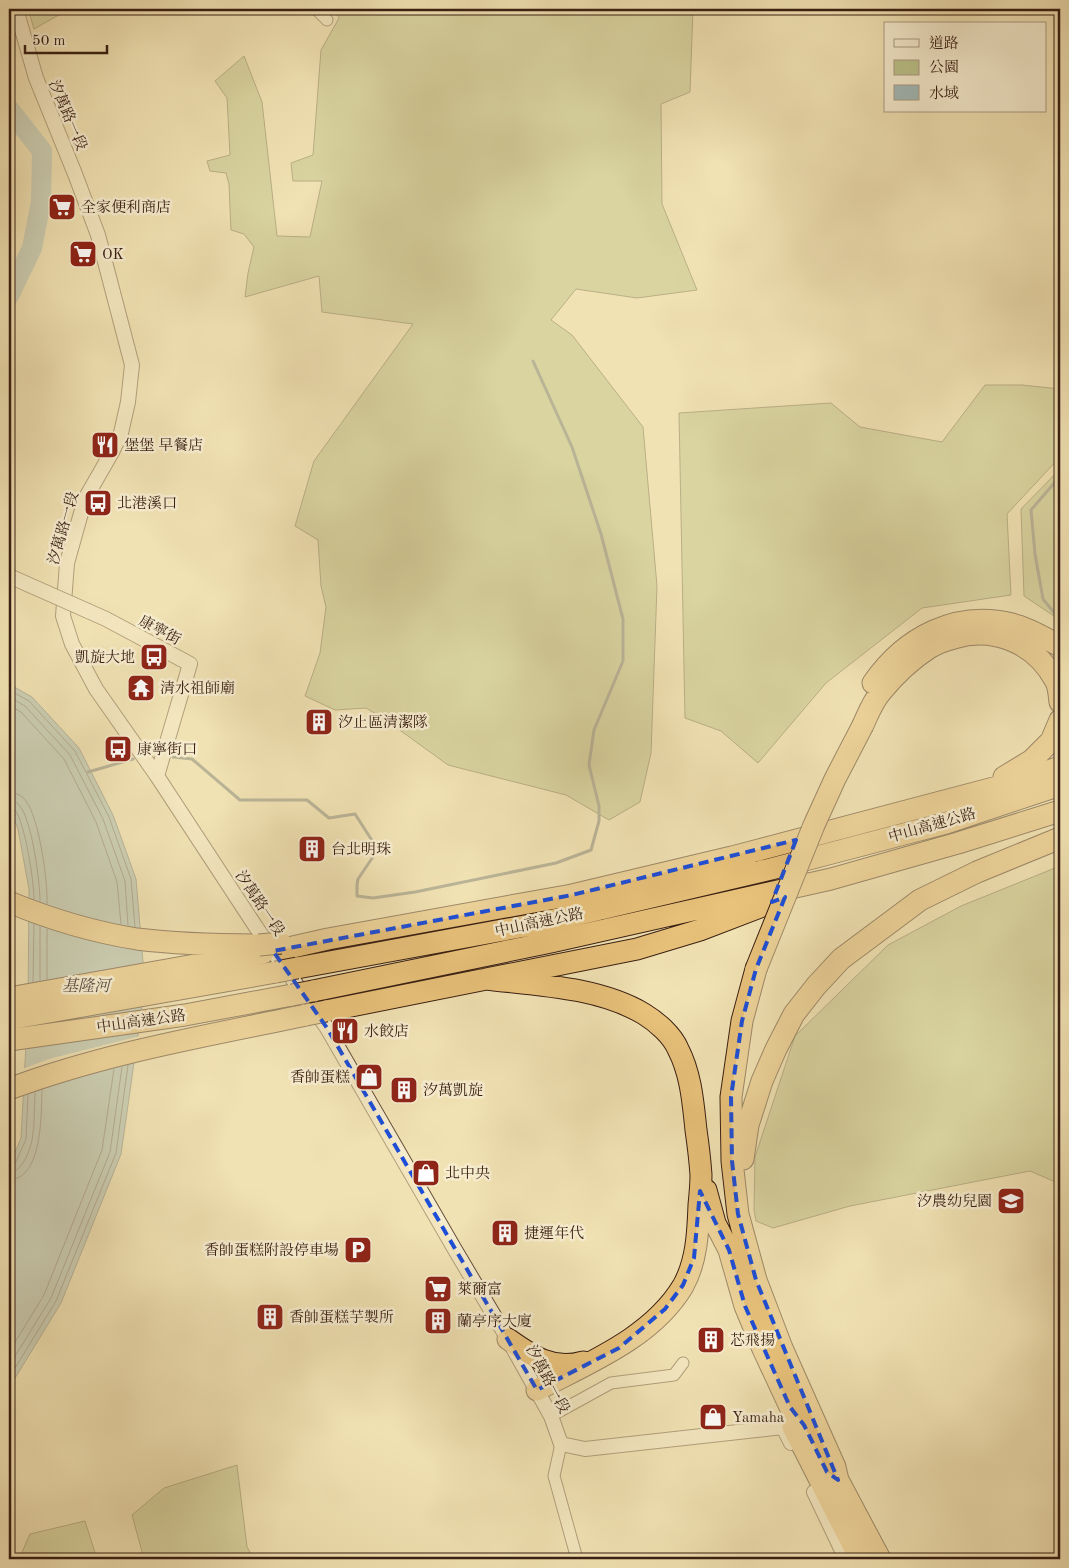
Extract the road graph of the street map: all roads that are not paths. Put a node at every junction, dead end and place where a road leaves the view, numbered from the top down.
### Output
1 (16, 9) edge
2 (316, 9) edge
3 (327, 20) dead end
4 (9, 576) edge
5 (1060, 646) edge
6 (1060, 702) edge
7 (1060, 720) edge
8 (856, 724) junction
9 (1060, 767) edge
10 (157, 776) junction
11 (1060, 785) edge
12 (954, 798) junction
13 (1060, 811) edge
14 (1060, 838) edge
15 (831, 879) junction
16 (9, 902) edge
17 (272, 947) junction
18 (486, 979) junction
19 (9, 998) edge
20 (185, 1015) junction
21 (9, 1019) edge
22 (9, 1040) edge
23 (9, 1054) edge
24 (9, 1089) edge
25 (701, 1175) junction
26 (738, 1246) junction
27 (508, 1339) junction
28 (600, 1357) junction
29 (682, 1363) dead end
30 (537, 1390) junction
31 (790, 1407) junction
32 (551, 1416) junction
33 (561, 1444) junction
34 (838, 1480) junction
35 (577, 1559) edge
36 (846, 1559) edge
37 (860, 1559) edge
38 (880, 1559) edge

1 - 10 street, 汐萬路一段
2 - 3 street
4 - 10 street, 康寧街, bridge
5 - 8 highway
6 - 8 highway
7 - 12 highway
8 - 26 highway, bridge
9 - 12 highway
10 - 27 street, 汐萬路一段
11 - 21 highway, 中山高速公路, bridge
12 - 17 highway
13 - 15 highway, 中山高速公路
14 - 26 highway
15 - 18 highway
15 - 20 highway, 中山高速公路, bridge
16 - 17 highway
17 - 19 highway
18 - 24 highway
18 - 25 highway
20 - 22 highway, 中山高速公路
20 - 23 highway
25 - 26 highway
25 - 28 highway
26 - 31 highway
26 - 34 highway
27 - 28 highway
27 - 30 street, 汐萬路一段
28 - 30 highway
29 - 32 street
30 - 32 street, 汐萬路一段
31 - 34 highway
31 - 37 highway
32 - 33 street, 汐萬路一段
33 - 35 street
33 - 36 street
34 - 38 highway

